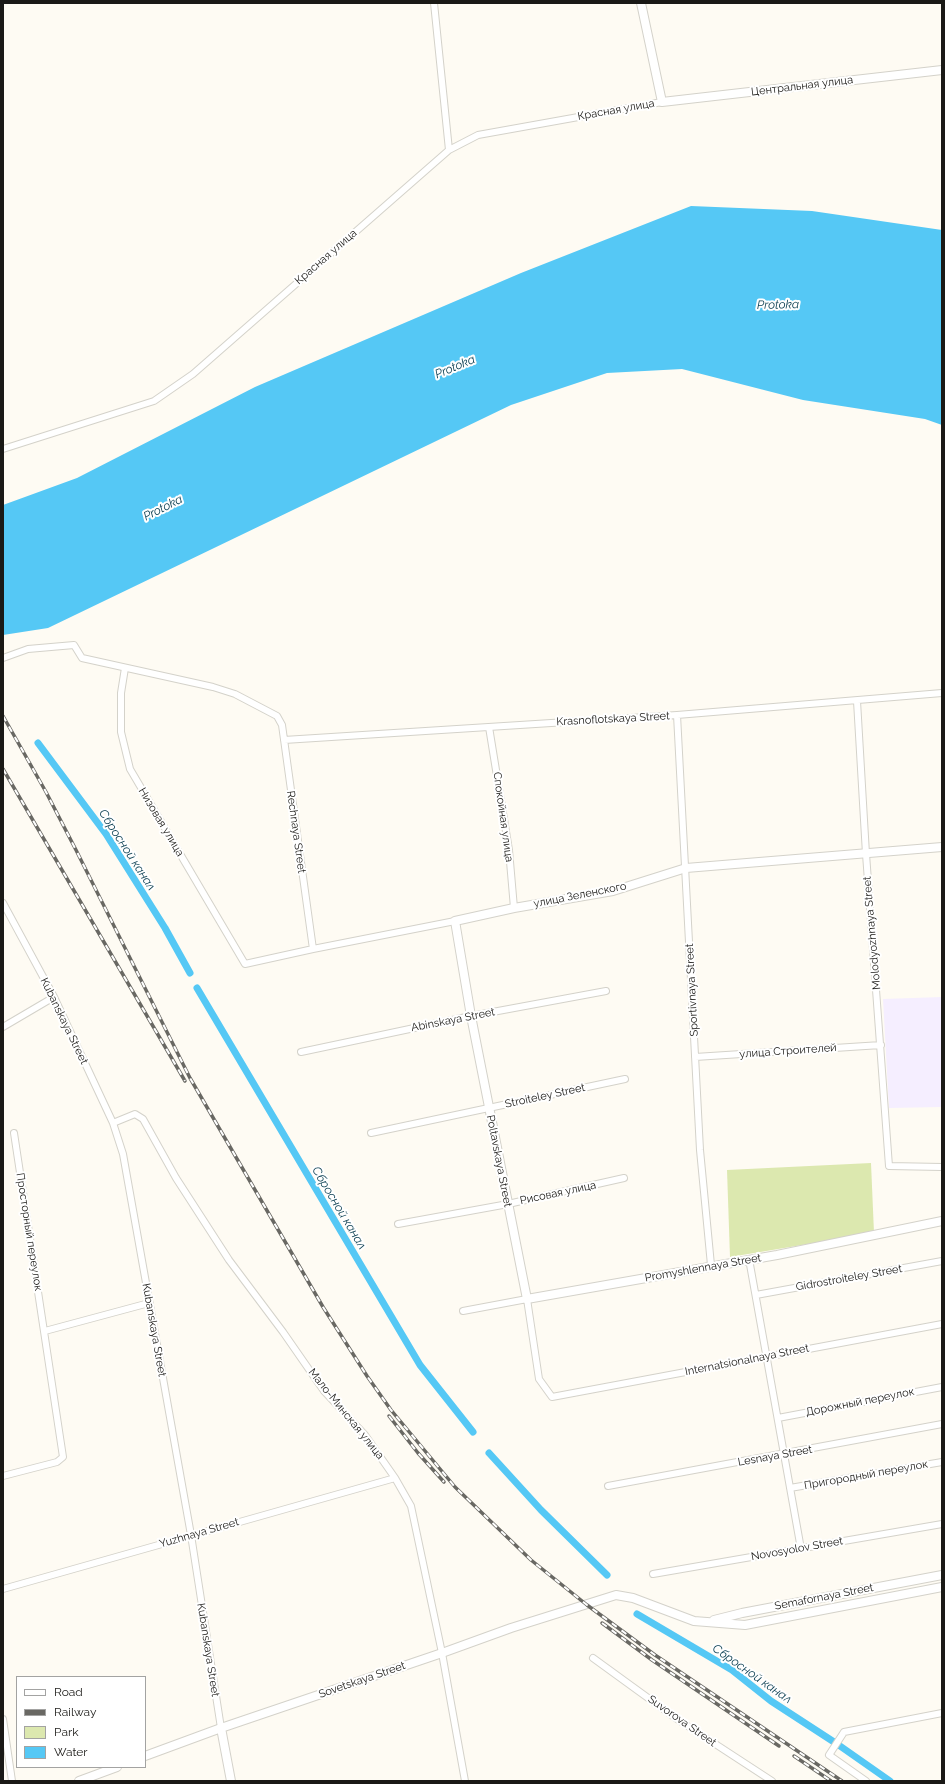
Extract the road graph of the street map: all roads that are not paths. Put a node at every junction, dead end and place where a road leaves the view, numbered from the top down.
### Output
1 (434, 3) edge
2 (641, 3) edge
3 (942, 70) edge
4 (662, 102) junction
5 (449, 150) junction
6 (3, 449) edge
7 (3, 658) edge
8 (125, 668) junction
9 (942, 693) edge
10 (857, 700) junction
11 (677, 715) junction
12 (489, 727) junction
13 (284, 740) junction
14 (942, 847) edge
15 (866, 854) junction
16 (686, 868) junction
17 (3, 903) edge
18 (514, 908) junction
19 (455, 921) junction
20 (313, 949) junction
21 (245, 964) joint
22 (606, 991) dead end
23 (54, 997) junction
24 (471, 1016) junction
25 (3, 1028) edge
26 (881, 1045) junction
27 (300, 1052) dead end
28 (695, 1057) junction
29 (625, 1079) dead end
30 (489, 1107) junction
31 (113, 1123) junction
32 (14, 1133) dead end
33 (370, 1133) dead end
34 (942, 1167) edge
35 (624, 1178) dead end
36 (508, 1204) junction
37 (942, 1221) edge
38 (398, 1224) dead end
39 (749, 1259) junction
40 (942, 1261) edge
41 (711, 1265) junction
42 (756, 1295) junction
43 (527, 1299) junction
44 (149, 1303) junction
45 (464, 1311) dead end
46 (942, 1324) edge
47 (45, 1331) junction
48 (767, 1356) junction
49 (942, 1387) edge
50 (552, 1397) joint
51 (778, 1418) junction
52 (942, 1424) edge
53 (784, 1454) junction
54 (942, 1462) edge
55 (3, 1476) edge
56 (396, 1478) junction
57 (608, 1486) dead end
58 (790, 1488) junction
59 (942, 1524) edge
60 (191, 1535) junction
61 (801, 1549) junction
62 (653, 1574) dead end
63 (942, 1575) edge
64 (942, 1587) edge
65 (3, 1589) edge
66 (581, 1607) joint
67 (742, 1613) junction
68 (707, 1622) junction
69 (745, 1625) junction
70 (442, 1653) junction
71 (593, 1658) dead end
72 (942, 1713) edge
73 (3, 1720) edge
74 (221, 1728) junction
75 (146, 1756) edge
76 (114, 1768) edge
77 (12, 1781) edge
78 (79, 1781) edge
79 (230, 1781) edge
80 (465, 1781) edge
81 (772, 1781) edge
82 (866, 1781) edge

1 - 5 street
2 - 4 street
3 - 4 street, Центральная улица
4 - 5 street, Красная улица
5 - 6 street, Красная улица
7 - 8 street
8 - 13 street, Rechnaya Street
8 - 21 street, Низовая улица
9 - 10 street, Krasnoflotskaya Street
10 - 11 street, Krasnoflotskaya Street
10 - 15 street, Molodyozhnaya Street
11 - 12 street, Krasnoflotskaya Street
11 - 16 street, Sportivnaya Street
12 - 13 street, Krasnoflotskaya Street
12 - 18 street, Спокойная улица
13 - 20 street, Rechnaya Street
14 - 15 street, улица Зеленского
15 - 16 street, улица Зеленского
15 - 26 street, Molodyozhnaya Street
16 - 18 street, улица Зеленского
16 - 28 street, Sportivnaya Street
17 - 23 street, Kubanskaya Street
18 - 19 street, улица Зеленского
19 - 20 street, улица Зеленского
19 - 24 street, Poltavskaya Street
20 - 21 street, улица Зеленского
22 - 24 street, Abinskaya Street
23 - 25 street
23 - 31 street, Kubanskaya Street
24 - 27 street, Abinskaya Street
24 - 30 street, Poltavskaya Street
26 - 28 street, улица Строителей
26 - 34 street, Molodyozhnaya Street
28 - 41 street, Sportivnaya Street
29 - 30 street, Stroiteley Street
30 - 33 street, Stroiteley Street
30 - 36 street, Poltavskaya Street
31 - 44 street, Kubanskaya Street
31 - 56 street, Мало-Минская улица
32 - 47 street, Просторный переулок
35 - 36 street, Рисовая улица
36 - 38 street, Рисовая улица
36 - 43 street, Poltavskaya Street
37 - 39 street, Promyshlennaya Street
39 - 41 street, Promyshlennaya Street
39 - 42 street
40 - 42 street, Gidrostroiteley Street
41 - 43 street, Promyshlennaya Street
42 - 48 street
43 - 45 street, Promyshlennaya Street
43 - 50 street, Poltavskaya Street
44 - 47 street
44 - 60 street, Kubanskaya Street
46 - 48 street, Internatsionalnaya Street
47 - 55 street, Просторный переулок
48 - 50 street, Internatsionalnaya Street
48 - 51 street
49 - 51 street, Дорожный переулок
51 - 53 street
52 - 53 street, Lesnaya Street
53 - 57 street, Lesnaya Street
53 - 58 street
54 - 58 street, Пригородный переулок
56 - 60 street, Yuzhnaya Street
56 - 70 street, Мало-Минская улица
58 - 61 street
59 - 61 street, Novosyolov Street
60 - 65 street, Yuzhnaya Street
60 - 74 street, Kubanskaya Street
61 - 62 street, Novosyolov Street
63 - 67 street, Semafornaya Street
64 - 69 street, Semafornaya Street
66 - 68 street, Semafornaya Street
66 - 70 street, Sovetskaya Street
67 - 68 street, Semafornaya Street
67 - 69 street
68 - 69 street, Semafornaya Street
70 - 74 street, Sovetskaya Street
70 - 80 street, Мало-Минская улица
71 - 81 street, Suvorova Street
72 - 82 street
73 - 77 street
74 - 75 street, Sovetskaya Street
74 - 79 street, Kubanskaya Street
76 - 78 street

